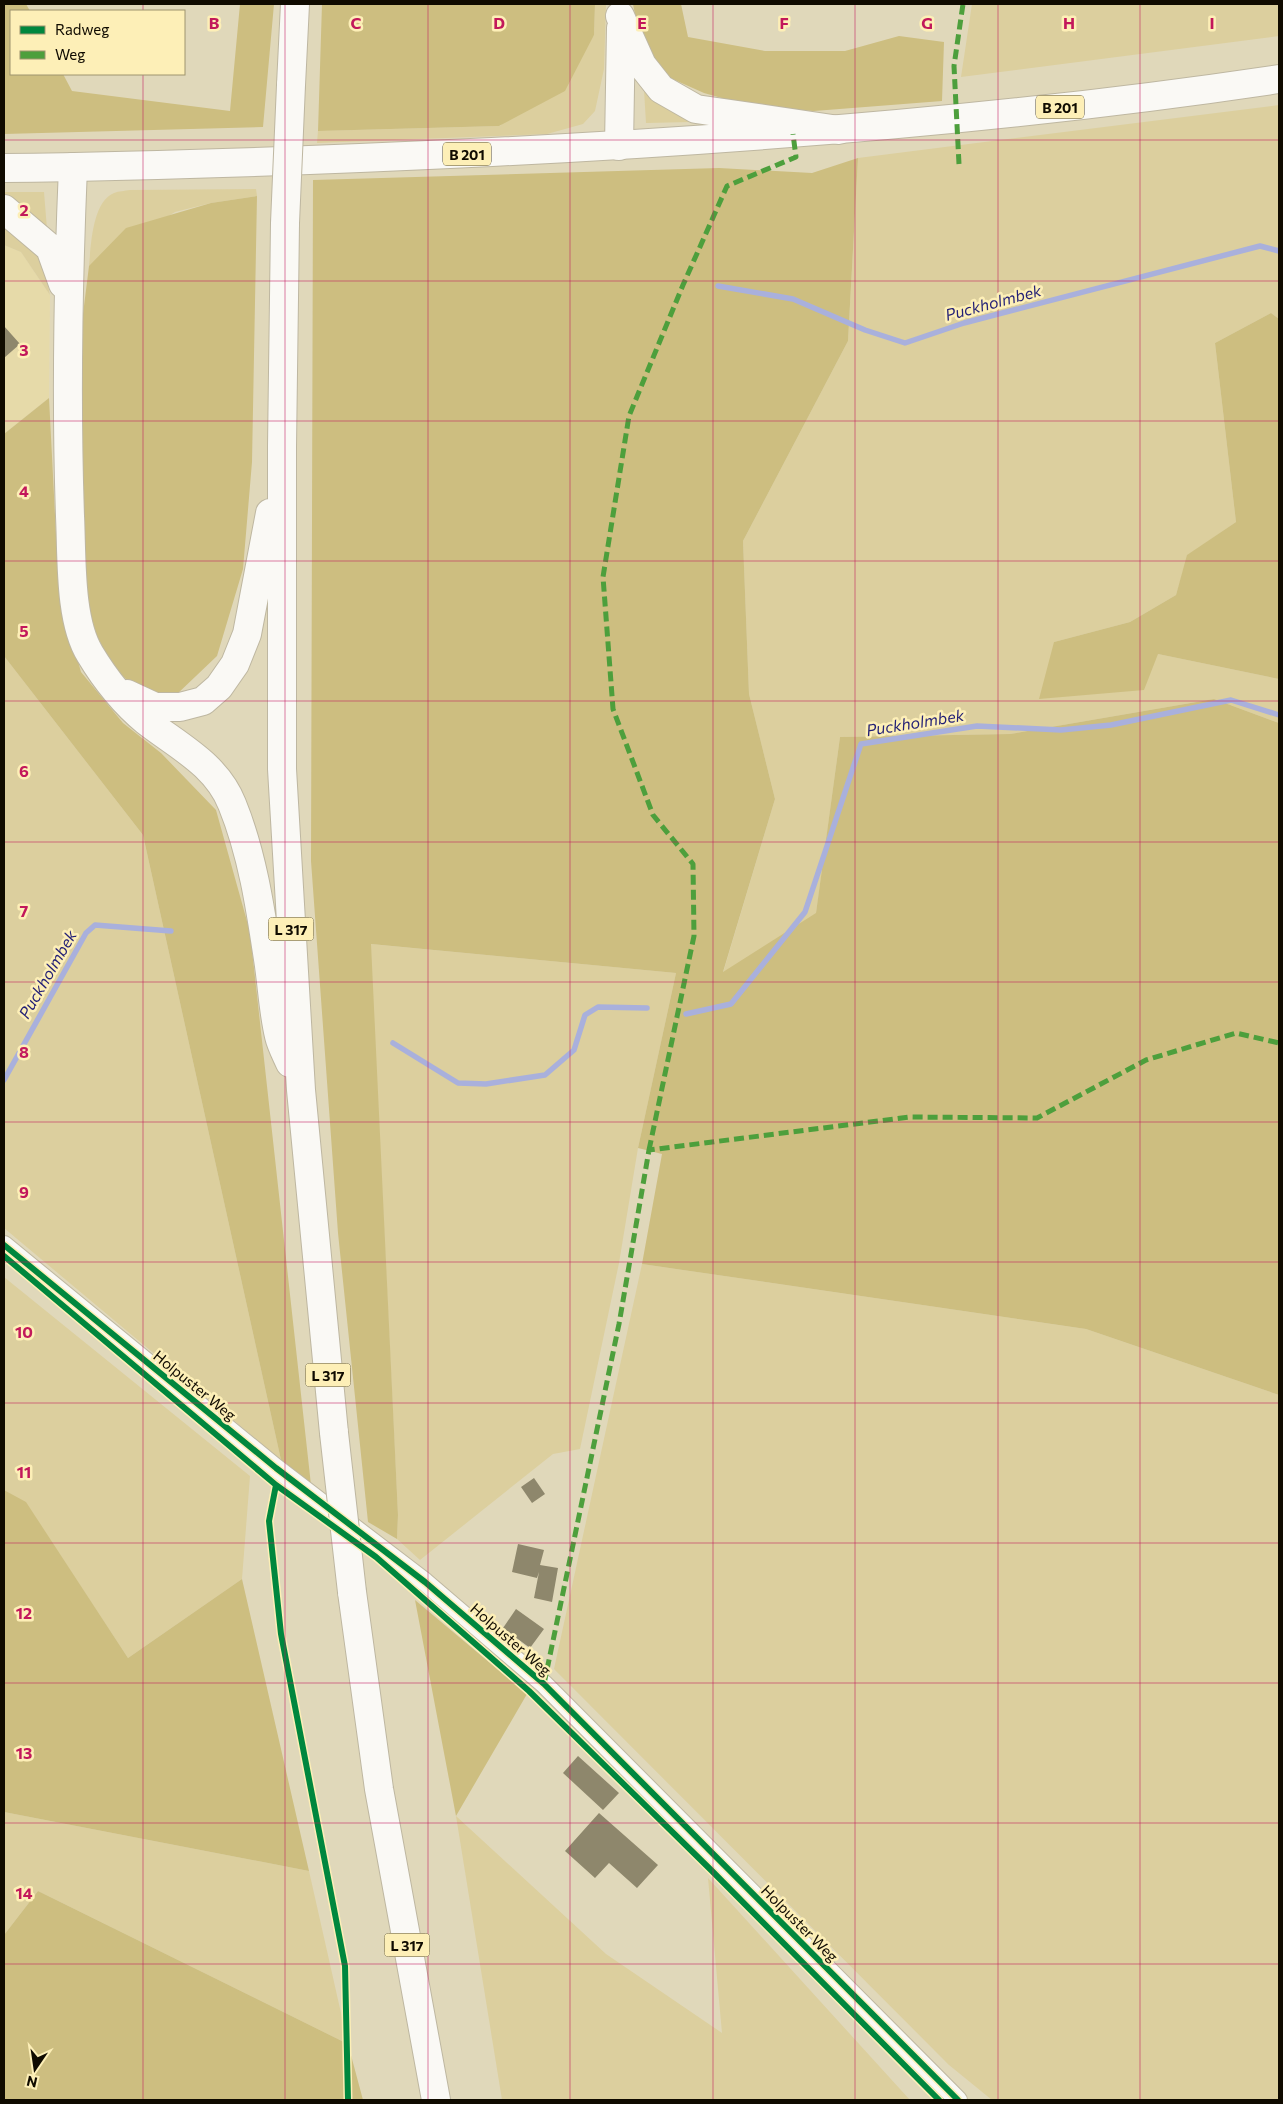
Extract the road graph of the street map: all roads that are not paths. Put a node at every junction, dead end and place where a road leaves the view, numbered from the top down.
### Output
1 (295, 4) edge
2 (620, 10) edge
3 (1279, 79) edge
4 (839, 130) junction
5 (619, 146) junction
6 (73, 167) junction
7 (4, 168) edge
8 (4, 210) edge
9 (68, 297) junction
10 (282, 447) junction
11 (112, 687) junction
12 (301, 1090) junction
13 (4, 1245) edge
14 (436, 2100) edge
15 (958, 2100) edge

1 - 10 main road, bridge
2 - 4 main road
2 - 5 main road
3 - 4 main road, B 201
4 - 5 main road, B 201
5 - 6 main road, B 201
6 - 7 main road, B 201
6 - 9 main road
8 - 9 main road
9 - 11 main road
10 - 11 main road
10 - 12 main road, L 317
11 - 12 main road
12 - 14 main road, L 317, bridge
13 - 15 street, Holpuster Weg

